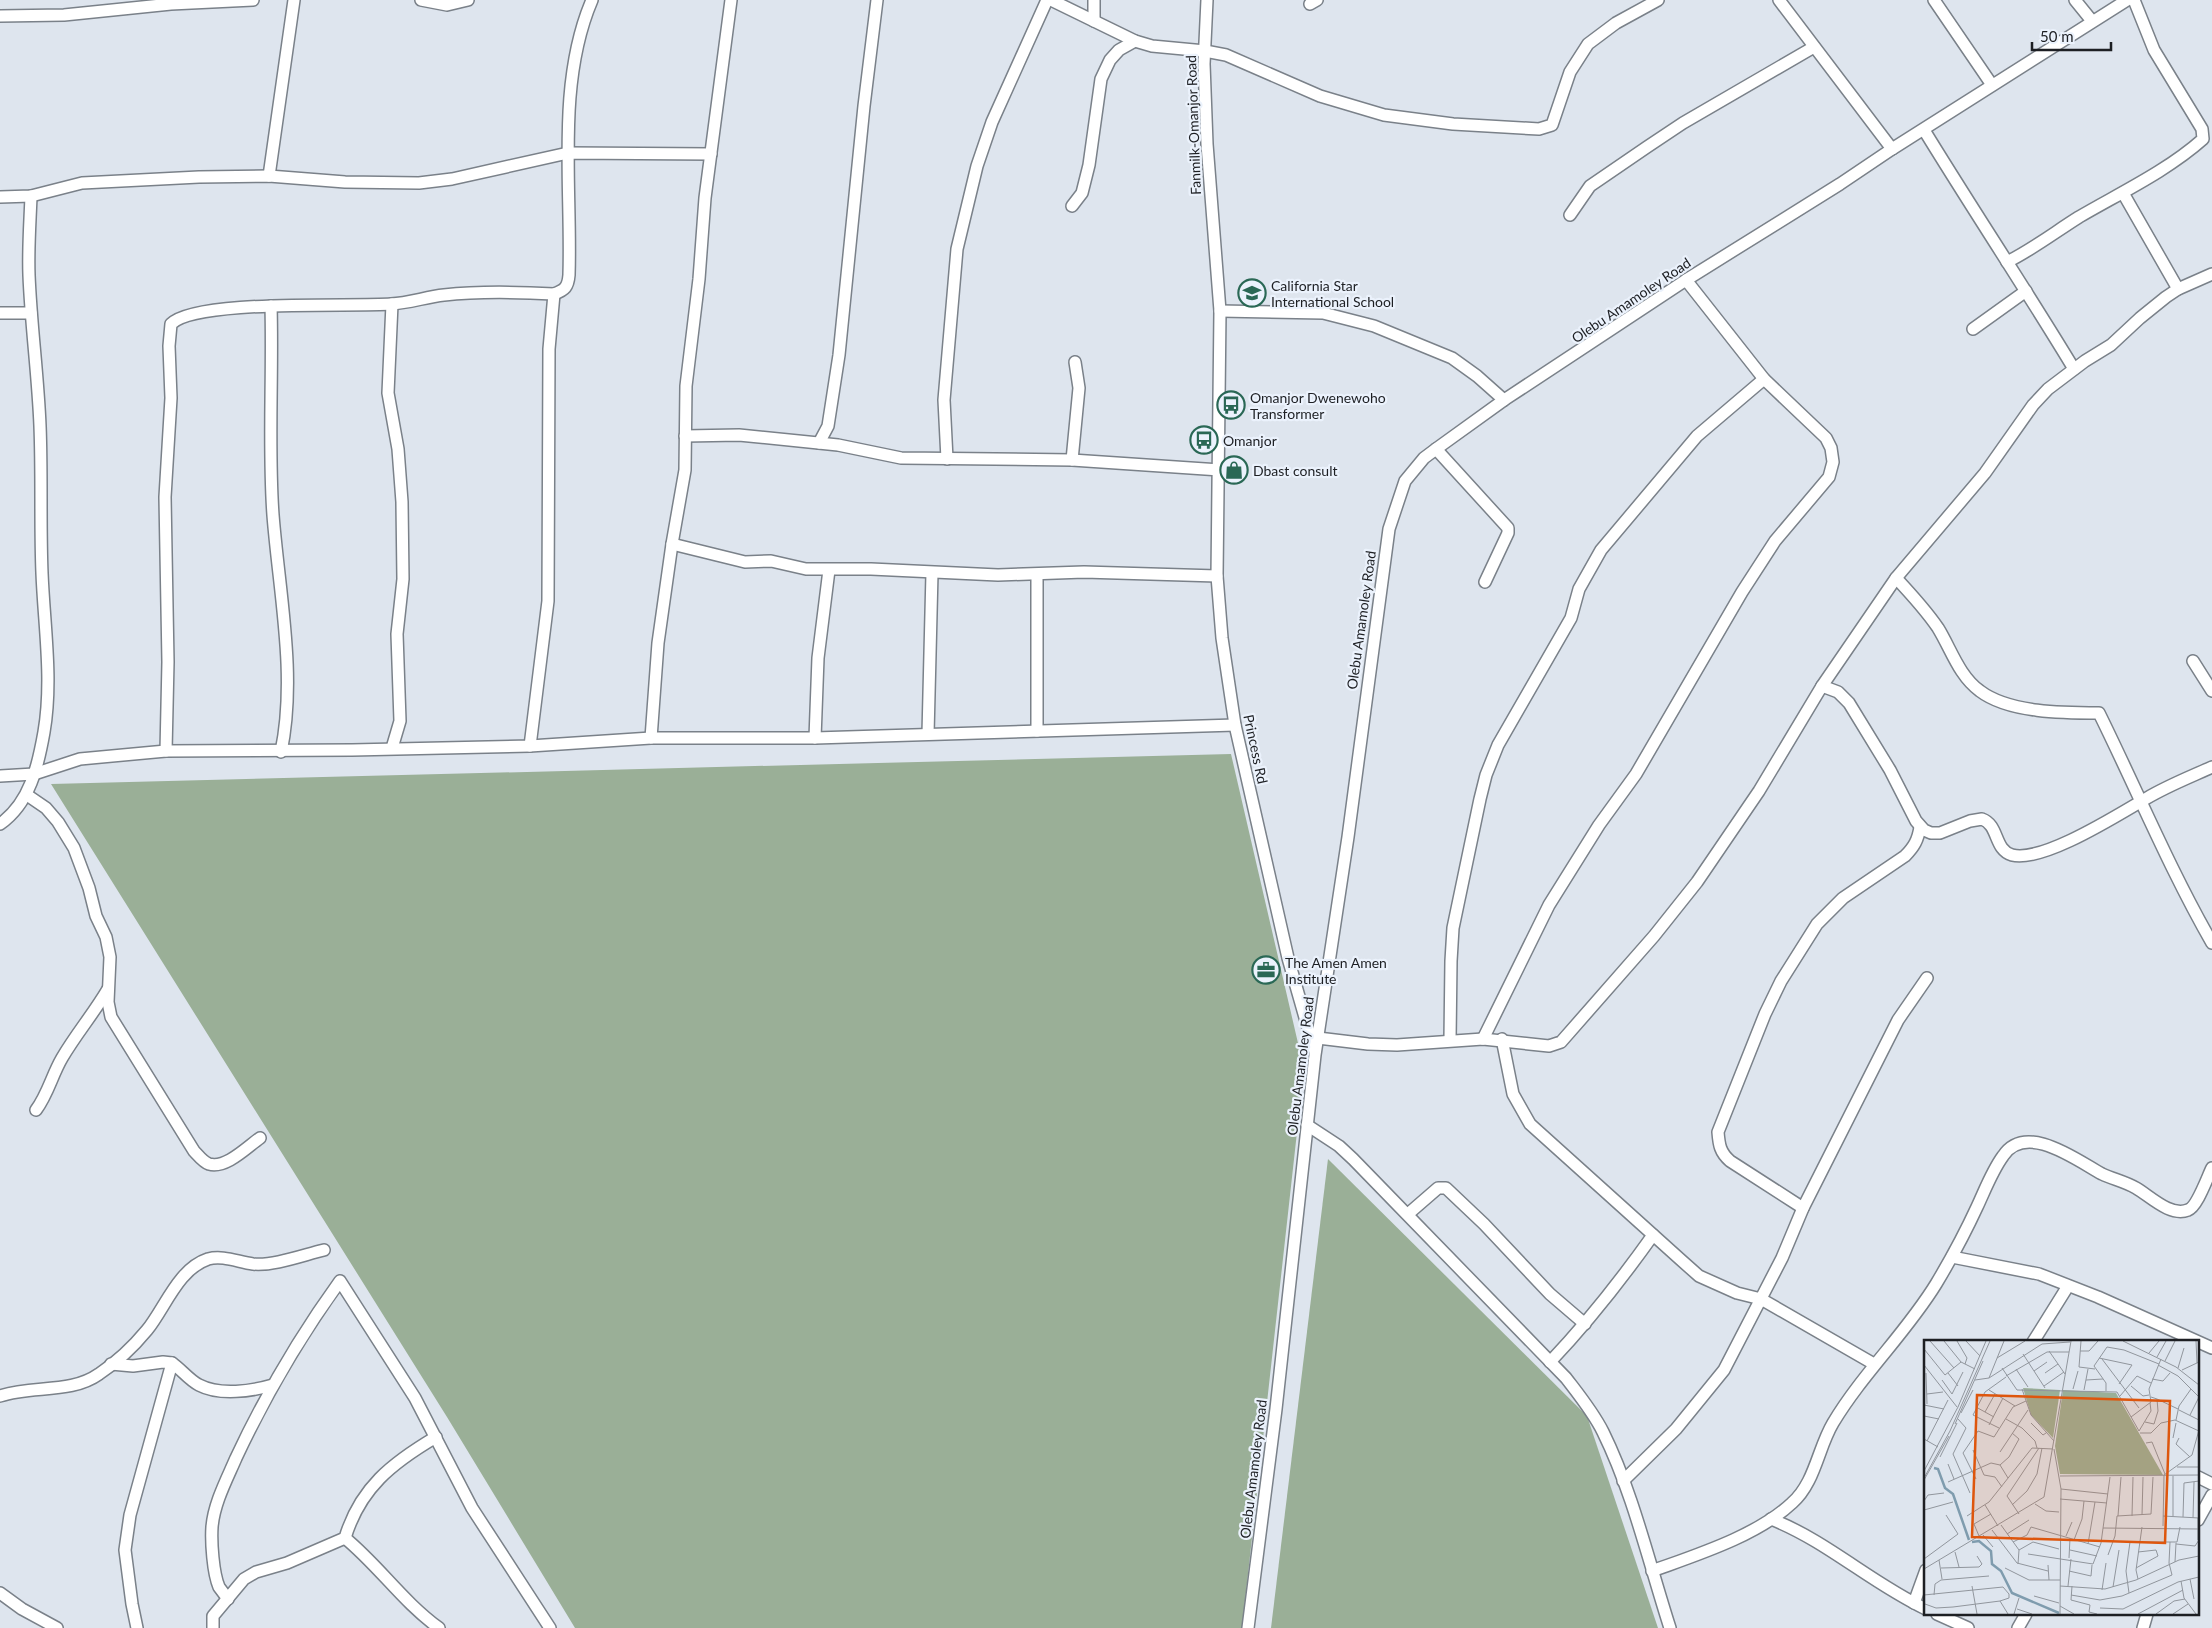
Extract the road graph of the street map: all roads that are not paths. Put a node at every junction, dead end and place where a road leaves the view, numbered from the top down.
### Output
1 (253, 0) edge
2 (294, 0) edge
3 (421, 0) edge
4 (468, 0) edge
5 (592, 0) edge
6 (731, 0) edge
7 (877, 0) edge
8 (1047, 0) edge
9 (1051, 0) edge
10 (1094, 0) edge
11 (1207, 0) edge
12 (1658, 0) edge
13 (1779, 0) edge
14 (1934, 0) edge
15 (2075, 0) edge
16 (2127, 0) edge
17 (2134, 0) edge
18 (0, 16) edge
19 (1094, 20) junction
20 (2092, 21) junction
21 (1136, 41) junction
22 (1814, 47) junction
23 (1204, 50) junction
24 (1992, 85) junction
25 (1924, 130) junction
26 (1892, 149) junction
27 (568, 154) junction
28 (711, 154) junction
29 (269, 176) junction
30 (2123, 193) junction
31 (31, 196) junction
32 (0, 197) edge
33 (1072, 206) dead end
34 (1570, 215) dead end
35 (2007, 262) junction
36 (2212, 274) edge
37 (1686, 280) junction
38 (2178, 289) junction
39 (2026, 291) junction
40 (554, 294) junction
41 (392, 304) junction
42 (271, 306) junction
43 (1220, 311) junction
44 (0, 313) edge
45 (31, 313) junction
46 (1973, 329) dead end
47 (1075, 362) dead end
48 (2074, 369) junction
49 (1764, 379) junction
50 (1504, 400) junction
51 (685, 436) junction
52 (819, 443) junction
53 (1436, 449) junction
54 (947, 459) junction
55 (1072, 460) junction
56 (1220, 470) junction
57 (672, 544) junction
58 (829, 570) junction
59 (932, 573) junction
60 (1036, 575) junction
61 (1217, 576) junction
62 (1896, 578) junction
63 (1485, 582) dead end
64 (2194, 661) dead end
65 (1822, 686) junction
66 (2212, 691) edge
67 (1235, 726) junction
68 (1037, 731) junction
69 (928, 734) junction
70 (651, 738) junction
71 (816, 738) junction
72 (530, 746) junction
73 (392, 748) junction
74 (166, 752) junction
75 (281, 752) junction
76 (2212, 767) edge
77 (34, 774) junction
78 (0, 776) edge
79 (27, 794) junction
80 (2140, 802) junction
81 (0, 824) edge
82 (1920, 827) junction
83 (2212, 942) edge
84 (1928, 978) dead end
85 (110, 986) junction
86 (1318, 1038) junction
87 (1483, 1038) junction
88 (1502, 1039) junction
89 (1450, 1040) junction
90 (1315, 1055) junction
91 (36, 1110) dead end
92 (1307, 1125) junction
93 (260, 1138) dead end
94 (2212, 1168) edge
95 (1803, 1208) junction
96 (1408, 1214) junction
97 (1653, 1235) junction
98 (324, 1250) dead end
99 (1952, 1257) junction
100 (2068, 1286) junction
101 (1761, 1299) junction
102 (1585, 1324) junction
103 (2034, 1340) edge
104 (2193, 1340) edge
105 (2200, 1343) edge
106 (2212, 1348) edge
107 (1550, 1362) junction
108 (172, 1363) junction
109 (111, 1364) junction
110 (1874, 1364) junction
111 (273, 1385) junction
112 (0, 1396) edge
113 (436, 1437) junction
114 (2200, 1478) edge
115 (1623, 1481) junction
116 (2212, 1484) edge
117 (2212, 1495) edge
118 (2200, 1516) edge
119 (1771, 1519) junction
120 (345, 1538) junction
121 (1652, 1571) junction
122 (1924, 1576) edge
123 (0, 1593) edge
124 (228, 1599) junction
125 (1914, 1603) junction
126 (1924, 1608) edge
127 (1941, 1616) edge
128 (2025, 1616) edge
129 (57, 1628) edge
130 (137, 1628) edge
131 (213, 1628) edge
132 (439, 1628) edge
133 (550, 1628) edge
134 (1248, 1628) edge
135 (1670, 1628) edge
136 (1968, 1628) edge
137 (2018, 1628) edge

1 - 18 street
2 - 29 street
3 - 4 street
5 - 27 street
6 - 28 street
7 - 52 street
8 - 54 street
9 - 19 street
10 - 19 street
11 - 23 street, Fanmilk-Omanjor Road
12 - 23 street
13 - 22 street
14 - 24 street
15 - 20 street
16 - 20 street, Olebu Amamoley Road
17 - 30 street
19 - 21 street
20 - 24 street, Olebu Amamoley Road
21 - 23 street
21 - 33 street
22 - 26 street
22 - 34 street
23 - 43 street, Fanmilk-Omanjor Road
24 - 25 street, Olebu Amamoley Road
25 - 26 street, Olebu Amamoley Road
25 - 35 street
26 - 37 street, Olebu Amamoley Road
27 - 28 street
27 - 29 street
27 - 40 street
28 - 51 street
29 - 31 street
30 - 35 street
30 - 38 street
31 - 32 street
31 - 45 street
35 - 39 street
36 - 38 street
37 - 49 street
37 - 50 street, Olebu Amamoley Road
38 - 48 street
39 - 46 street
39 - 48 street
40 - 41 street
40 - 72 street
41 - 42 street
41 - 73 street
42 - 74 street
42 - 75 street
43 - 50 street
43 - 56 street, Princess Rd
44 - 45 street
45 - 77 street
47 - 55 street
48 - 62 street
49 - 87 street
49 - 89 street
50 - 53 street, Olebu Amamoley Road
51 - 52 street
51 - 57 street
52 - 54 street
53 - 63 street
53 - 86 street, Olebu Amamoley Road
54 - 55 street
55 - 56 street
56 - 61 street, Princess Rd
57 - 58 street
57 - 70 street
58 - 59 street
58 - 71 street
59 - 60 street
59 - 69 street
60 - 61 street
60 - 68 street
61 - 67 street, Princess Rd
62 - 65 street
62 - 80 street
64 - 66 street
65 - 82 street
65 - 88 street
67 - 68 street
67 - 90 street, Princess Rd
68 - 69 street
69 - 71 street
70 - 71 street
70 - 72 street
72 - 73 street
73 - 75 street
74 - 75 street
74 - 77 street
76 - 80 street
77 - 78 street
77 - 79 street
79 - 81 street
79 - 85 street
80 - 82 street
80 - 83 street
82 - 95 street
84 - 95 street
85 - 91 street
85 - 93 street
86 - 89 street
86 - 90 street, Olebu Amamoley Road
87 - 88 street
87 - 89 street
88 - 97 street
90 - 92 street, Olebu Amamoley Road
92 - 96 street
92 - 134 street, Olebu Amamoley Road
94 - 99 street
95 - 101 street
96 - 102 street
96 - 107 street
97 - 101 street
97 - 102 street
98 - 109 street
99 - 100 street
99 - 110 street
100 - 103 street
100 - 104 street
101 - 110 street
101 - 115 street
102 - 107 street
105 - 106 street
107 - 115 street
108 - 109 street
108 - 111 street
108 - 130 street
109 - 112 street
110 - 119 street
111 - 113 street
111 - 124 street
113 - 120 street
113 - 133 street
114 - 116 street
115 - 121 street
117 - 118 street
119 - 121 street
119 - 125 street
120 - 124 street
120 - 132 street
121 - 135 street
122 - 125 street
123 - 129 street
124 - 131 street
125 - 126 street
127 - 136 street
128 - 137 street

